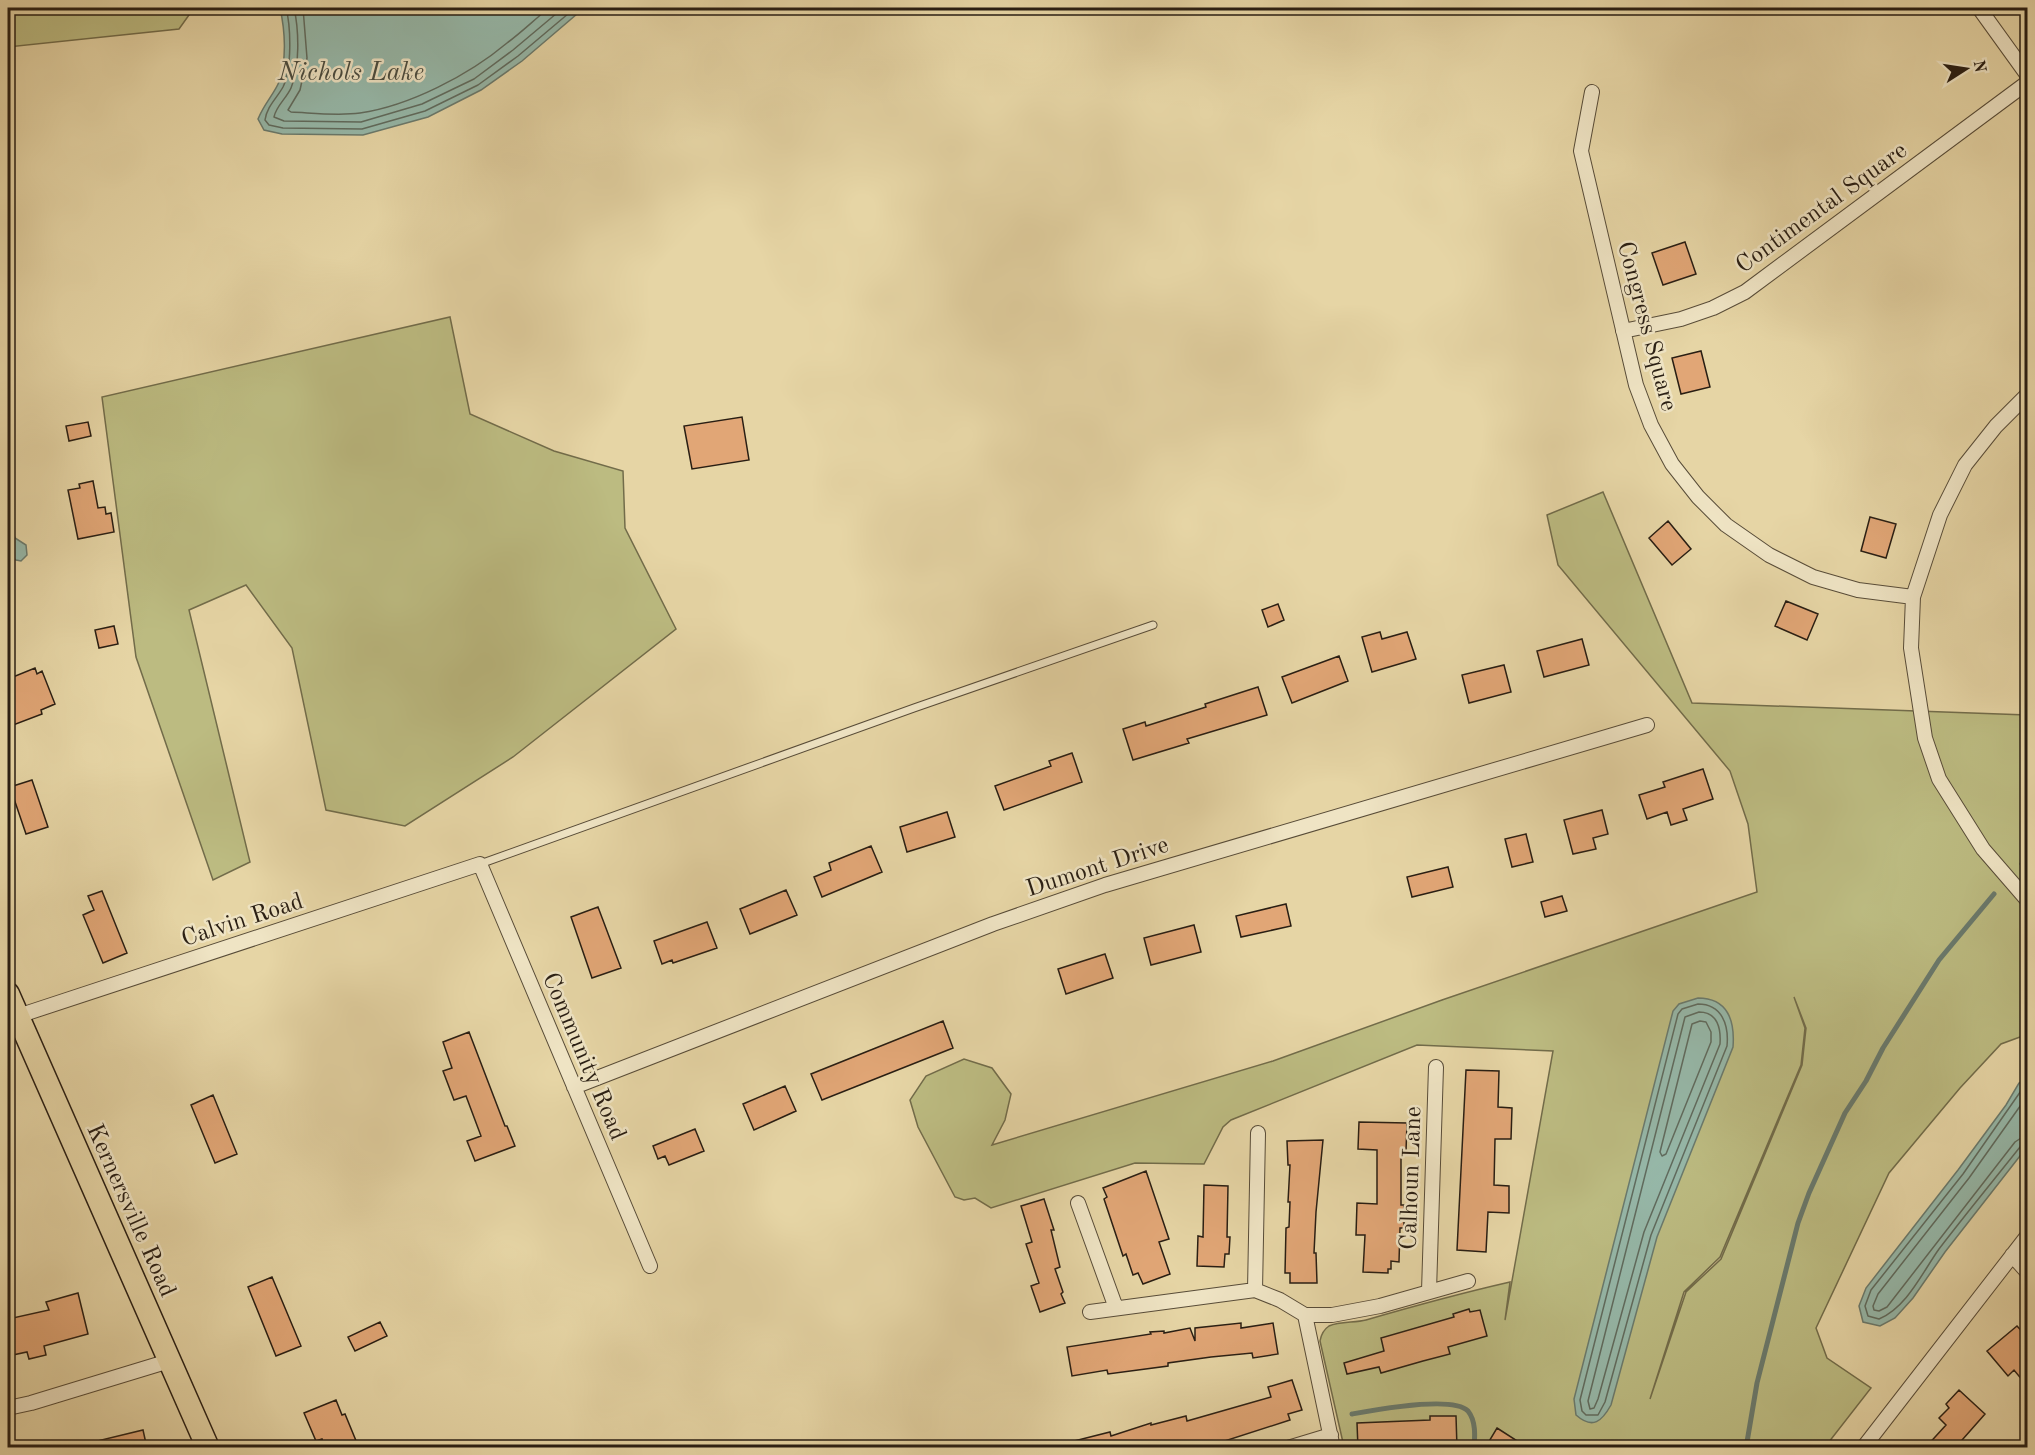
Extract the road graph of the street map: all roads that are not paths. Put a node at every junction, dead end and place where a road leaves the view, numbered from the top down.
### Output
1 (1978, 8) edge
2 (2028, 76) edge
3 (2028, 82) edge
4 (1592, 92) dead end
5 (1623, 331) junction
6 (2028, 394) edge
7 (1913, 597) junction
8 (1153, 625) dead end
9 (1647, 725) dead end
10 (480, 864) junction
11 (2028, 901) edge
12 (8, 994) edge
13 (12, 1018) edge
14 (1436, 1067) dead end
15 (574, 1087) junction
16 (1258, 1133) dead end
17 (1078, 1203) dead end
18 (2028, 1234) edge
19 (2013, 1255) junction
20 (650, 1266) dead end
21 (2028, 1273) edge
22 (1468, 1281) dead end
23 (1255, 1290) junction
24 (1429, 1291) junction
25 (1116, 1308) junction
26 (1090, 1312) dead end
27 (1305, 1314) junction
28 (169, 1361) junction
29 (8, 1408) edge
30 (1332, 1441) edge
31 (208, 1448) edge
32 (1288, 1448) edge
33 (1863, 1448) edge

1 - 2 street
3 - 5 street, Contimental Square
4 - 5 street, Congress Square
5 - 7 street, Congress Square
6 - 7 street
7 - 11 street
8 - 10 lane
9 - 15 street, Dumont Drive
10 - 13 street, Calvin Road
10 - 15 street, Community Road
12 - 13 main road, Kernersville Road
13 - 28 main road, Kernersville Road
14 - 24 street, Calhoun Lane
15 - 20 street, Community Road
16 - 23 street
17 - 25 street
18 - 19 street
19 - 21 street
19 - 33 street
22 - 24 street
23 - 25 street
23 - 27 street
24 - 27 street
25 - 26 street
27 - 30 street
28 - 29 street
28 - 31 main road, Kernersville Road
30 - 32 street

